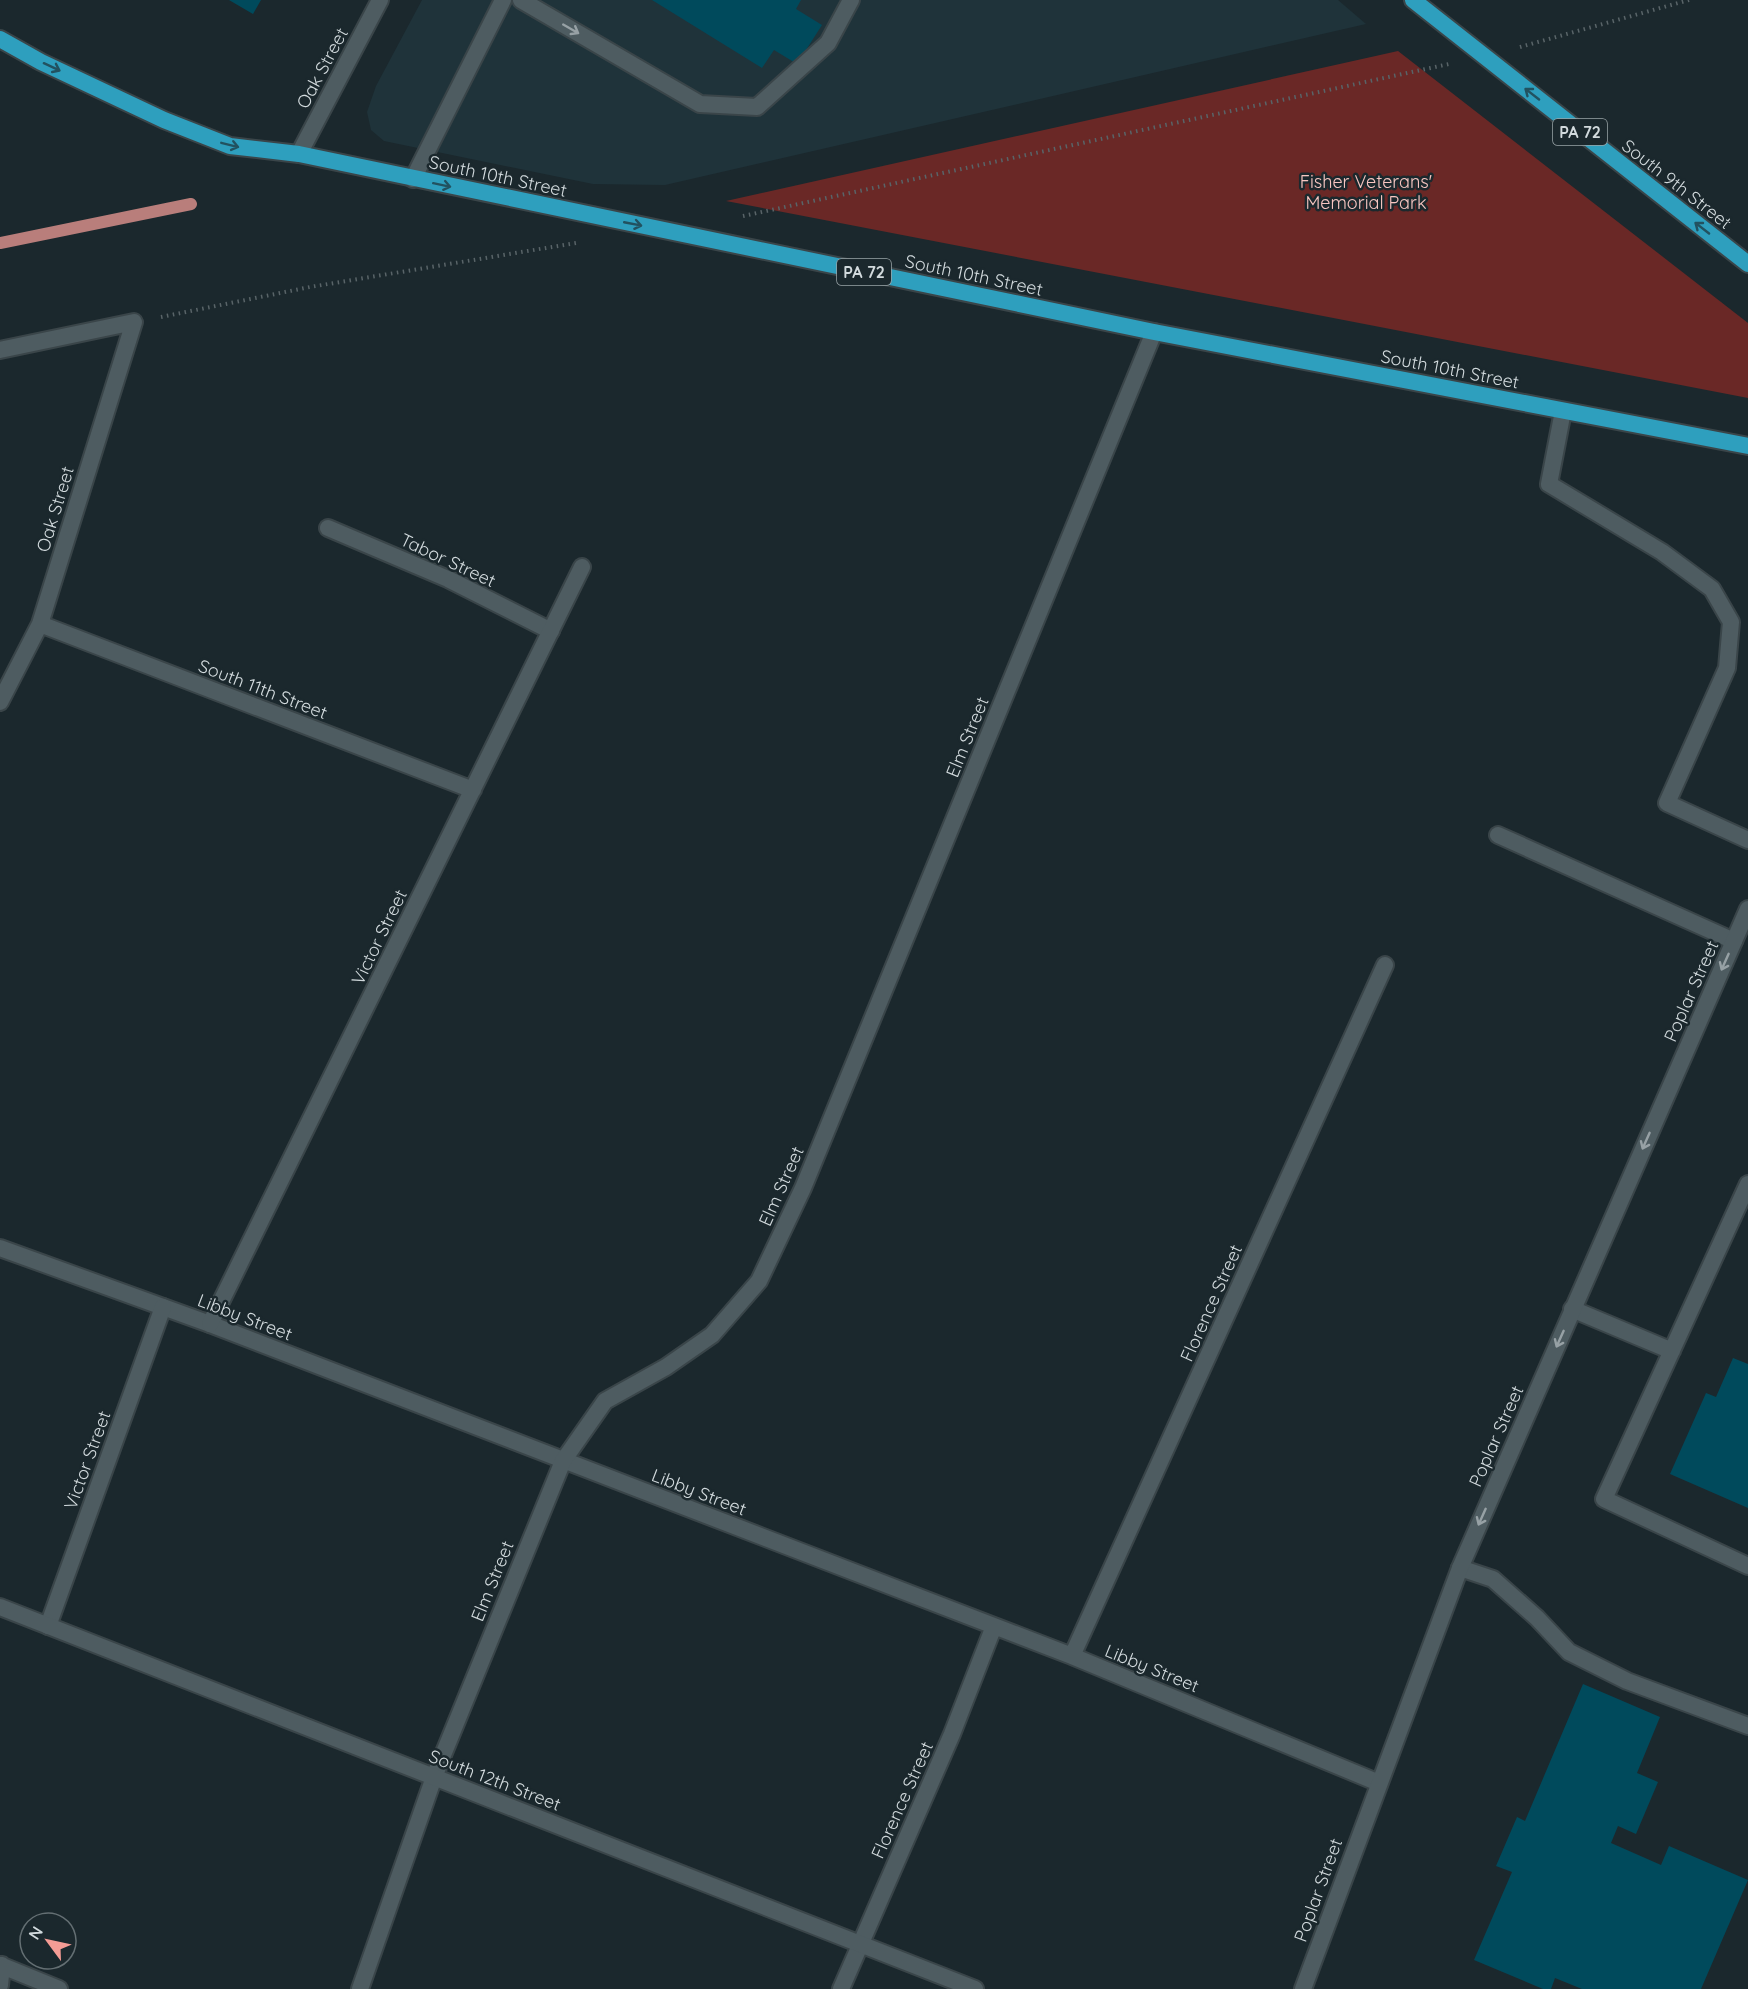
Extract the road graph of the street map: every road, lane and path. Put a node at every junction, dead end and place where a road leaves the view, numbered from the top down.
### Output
1 (380, 0) edge
2 (503, 0) edge
3 (521, 0) edge
4 (851, 0) edge
5 (1689, 0) edge
6 (1416, 1) edge
7 (0, 39) edge
8 (1484, 57) junction
9 (299, 154) junction
10 (413, 178) junction
11 (732, 218) dead end
12 (578, 243) dead end
13 (1748, 264) edge
14 (134, 322) junction
15 (1154, 332) junction
16 (0, 350) edge
17 (1563, 411) junction
18 (1748, 446) edge
19 (328, 528) dead end
20 (582, 567) dead end
21 (40, 624) junction
22 (551, 631) junction
23 (0, 702) edge
24 (473, 789) junction
25 (1498, 835) dead end
26 (1748, 840) edge
27 (1748, 909) edge
28 (1734, 941) junction
29 (1385, 965) dead end
30 (1748, 1184) edge
31 (0, 1248) edge
32 (163, 1307) junction
33 (1572, 1309) junction
34 (210, 1324) junction
35 (1671, 1351) junction
36 (563, 1461) junction
37 (1748, 1566) edge
38 (1460, 1568) junction
39 (0, 1607) edge
40 (48, 1626) junction
41 (994, 1626) junction
42 (1072, 1656) junction
43 (1748, 1726) edge
44 (434, 1777) junction
45 (1379, 1783) junction
46 (860, 1944) junction
47 (1, 1965) edge
48 (0, 1985) edge
49 (59, 1989) edge
50 (360, 1989) edge
51 (841, 1989) edge
52 (975, 1989) edge
53 (1303, 1989) edge

1 - 9 street, Oak Street
2 - 10 street
3 -> 4 street
5 - 8 path
6 - 8 highway, South 9th Street / PA 72
7 -> 9 highway, South 10th Street / PA 72
8 - 11 path
13 -> 8 highway, South 9th Street / PA 72
9 - 10 highway, South 10th Street / PA 72
10 -> 15 highway, South 10th Street / PA 72
12 - 14 path
14 - 16 street
14 - 21 street, Oak Street
15 - 17 highway, South 10th Street / PA 72
15 - 36 street, Elm Street
17 - 18 highway, South 10th Street / PA 72
17 - 26 street
19 - 22 street, Tabor Street
20 - 22 street, Victor Street
21 - 23 street, Oak Street
21 - 24 street, South 11th Street
22 - 24 street, Victor Street
24 - 34 street, Victor Street
25 - 28 street
27 - 28 street, Poplar Street
28 -> 33 street, Poplar Street
29 - 42 street, Florence Street
30 - 35 street
31 - 32 street, Libby Street
32 - 34 street, Libby Street
32 - 40 street, Victor Street
33 - 35 street
33 -> 38 street, Poplar Street
34 - 36 street, Libby Street
35 - 37 street
36 - 41 street, Libby Street
36 - 44 street, Elm Street
38 - 43 street
38 - 45 street, Poplar Street
39 - 40 street, South 12th Street
40 - 44 street, South 12th Street
41 - 42 street, Libby Street
41 - 46 street, Florence Street
42 - 45 street, Libby Street
44 - 46 street, South 12th Street
44 - 50 street, Elm Street
45 - 53 street, Poplar Street
46 - 51 street, Florence Street
46 - 52 street, South 12th Street
47 - 48 street
47 - 49 street

